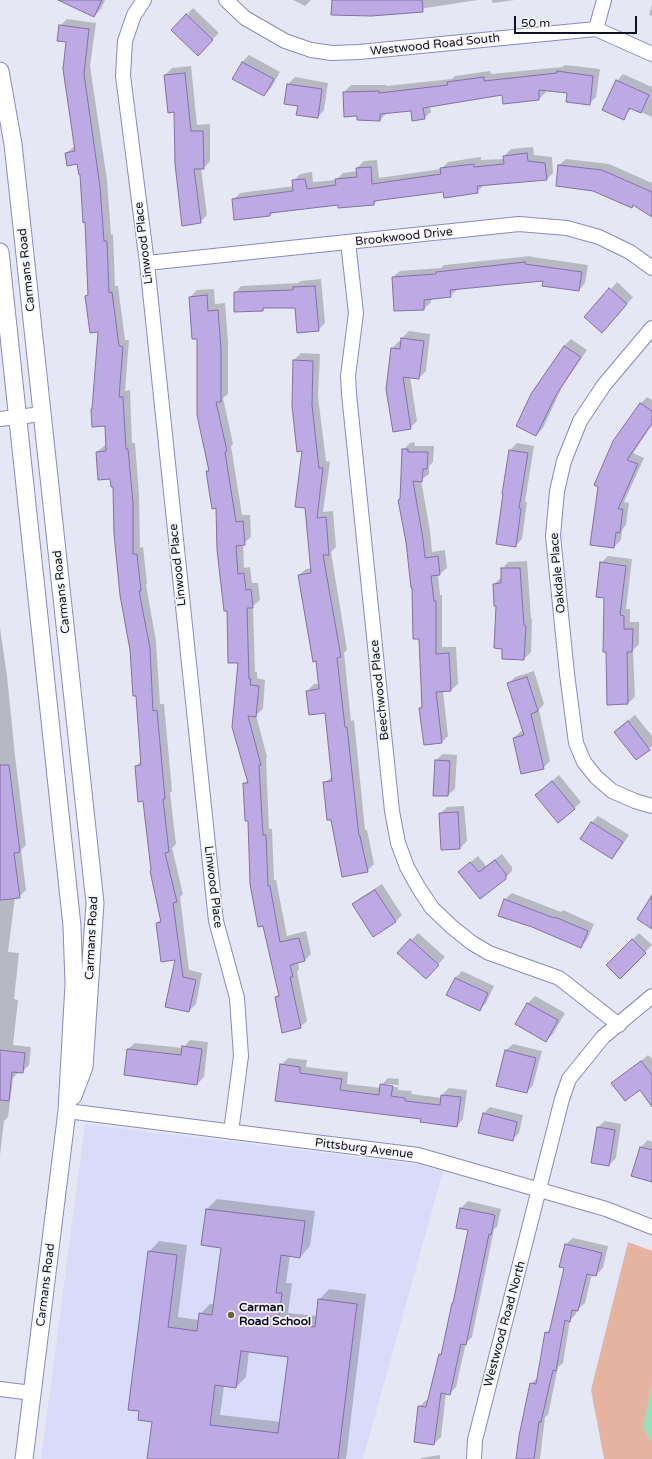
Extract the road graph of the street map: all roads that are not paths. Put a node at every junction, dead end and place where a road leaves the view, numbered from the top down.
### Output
1 (144, 0) edge
2 (226, 0) edge
3 (604, 0) edge
4 (596, 29) junction
5 (652, 54) edge
6 (0, 72) edge
7 (348, 242) junction
8 (0, 252) edge
9 (147, 264) junction
10 (652, 268) edge
11 (652, 328) edge
12 (42, 414) junction
13 (17, 417) junction
14 (0, 419) edge
15 (652, 806) edge
16 (652, 996) edge
17 (618, 1025) junction
18 (67, 1111) junction
19 (231, 1132) junction
20 (540, 1189) junction
21 (652, 1226) edge
22 (0, 1389) edge
23 (32, 1393) junction
24 (24, 1459) edge
25 (474, 1459) edge

1 - 9 street, Linwood Place
2 - 4 street, Westwood Road South
3 - 4 street
4 - 5 street, Westwood Road South
6 - 12 street, Carmans Road
7 - 9 street, Brookwood Drive
7 - 10 street, Brookwood Drive
7 - 17 street, Beechwood Place
8 - 13 street, Carmans Road
9 - 19 street, Linwood Place
11 - 15 street, Oakdale Place
12 - 13 street
12 - 18 street, Carmans Road
13 - 14 street
13 - 18 street, Carmans Road
16 - 17 street
17 - 20 street
18 - 19 street, Pittsburg Avenue
18 - 23 street, Carmans Road
19 - 20 street, Pittsburg Avenue
20 - 21 street, Pittsburg Avenue
20 - 25 street, Westwood Road North
22 - 23 street
23 - 24 street, Carmans Road

